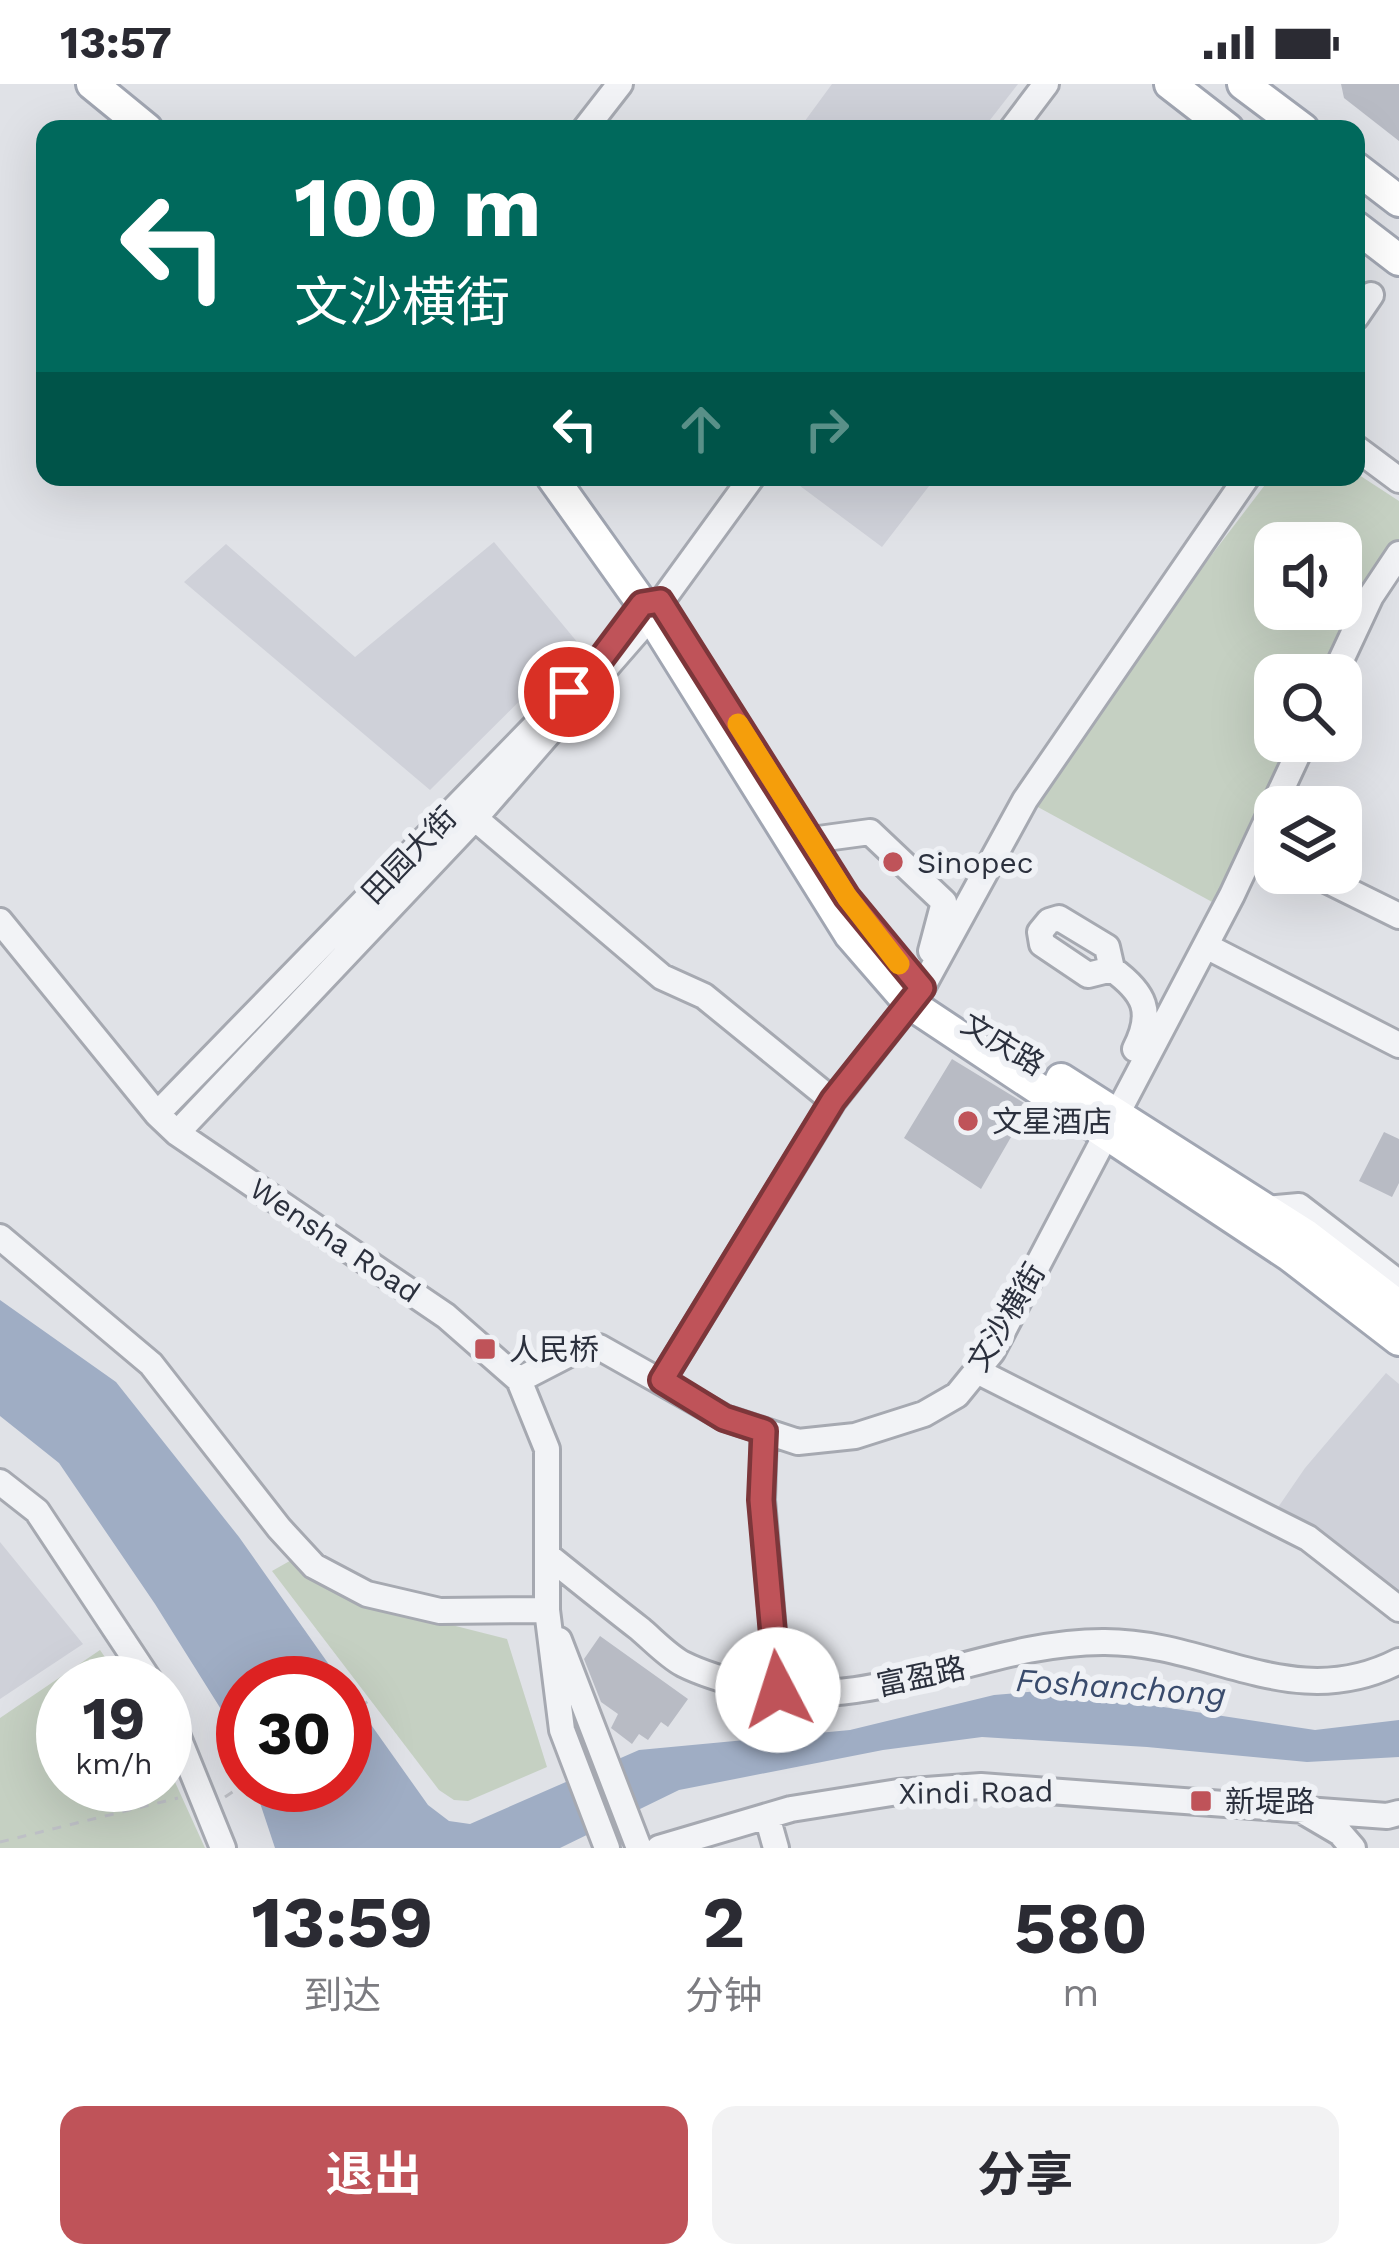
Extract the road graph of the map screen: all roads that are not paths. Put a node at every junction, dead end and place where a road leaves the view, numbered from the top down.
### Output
1 (92, 84) edge
2 (119, 84) edge
3 (620, 84) edge
4 (1046, 84) edge
5 (1170, 84) edge
6 (1243, 84) edge
7 (136, 120) edge
8 (162, 120) edge
9 (592, 120) edge
10 (1019, 120) edge
11 (1216, 120) edge
12 (1291, 120) edge
13 (1365, 175) edge
14 (1399, 201) edge
15 (1365, 234) edge
16 (1399, 260) edge
17 (1372, 295) dead end
18 (1365, 305) edge
19 (1365, 455) edge
20 (1399, 480) edge
21 (559, 486) edge
22 (578, 486) edge
23 (745, 486) edge
24 (1241, 486) edge
25 (1399, 554) edge
26 (651, 607) junction
27 (1344, 654) edge
28 (467, 811) junction
29 (811, 840) junction
30 (1254, 868) edge
31 (1354, 894) edge
32 (1399, 916) edge
33 (0, 921) edge
34 (1206, 946) junction
35 (1112, 970) dead end
36 (916, 996) junction
37 (1399, 1046) edge
38 (833, 1100) junction
39 (157, 1114) junction
40 (1112, 1124) junction
41 (177, 1133) junction
42 (1266, 1209) junction
43 (0, 1238) edge
44 (1298, 1246) junction
45 (1399, 1283) edge
46 (1399, 1306) edge
47 (1399, 1340) edge
48 (976, 1371) junction
49 (519, 1380) junction
50 (662, 1380) junction
51 (764, 1431) junction
52 (0, 1482) edge
53 (547, 1555) junction
54 (1399, 1609) edge
55 (547, 1610) junction
56 (133, 1656) edge
57 (1399, 1661) edge
58 (778, 1690) junction
59 (192, 1769) edge
60 (1299, 1809) junction
61 (1399, 1814) edge
62 (767, 1816) junction
63 (223, 1848) edge
64 (607, 1848) edge
65 (639, 1848) edge
66 (659, 1848) edge
67 (776, 1848) edge
68 (1353, 1848) edge

1 - 7 main road
2 - 8 main road
3 - 9 street
4 - 10 street
5 - 11 main road
6 - 12 main road
13 - 14 main road
15 - 16 main road
17 - 18 street
19 - 20 street
21 - 26 main road
22 - 26 main road
23 - 26 street, 田园大街
24 - 36 street
25 - 27 street
26 - 28 street, 田园大街
26 - 29 main road
26 - 36 main road
28 - 38 street
28 - 39 street, 田园大街
28 - 41 street, 田园大街
29 - 36 main road
29 - 36 street
30 - 34 street
31 - 32 street
33 - 39 street, Wensha Road
34 - 37 street
34 - 40 street
35 - 40 street
36 - 38 street
36 - 40 main road
38 - 50 street
39 - 41 street, Wensha Road
40 - 42 main road
40 - 44 main road
40 - 48 street, 文沙横街
41 - 49 street, Wensha Road
42 - 44 main road
42 - 45 street
43 - 55 street
44 - 46 main road
44 - 47 main road
48 - 51 street, 文沙横街
48 - 54 street
49 - 50 street, 文沙横街
49 - 53 street, Wensha Road
50 - 51 street, 文沙横街
51 - 58 street
52 - 56 street
53 - 55 street, Wensha Road
53 - 58 street, 富盈路
55 - 64 street
55 - 65 street
57 - 58 street, 富盈路
59 - 63 street
60 - 61 street
60 - 62 street, Xindi Road
60 - 68 street
62 - 66 street, Xindi Road
62 - 67 street

